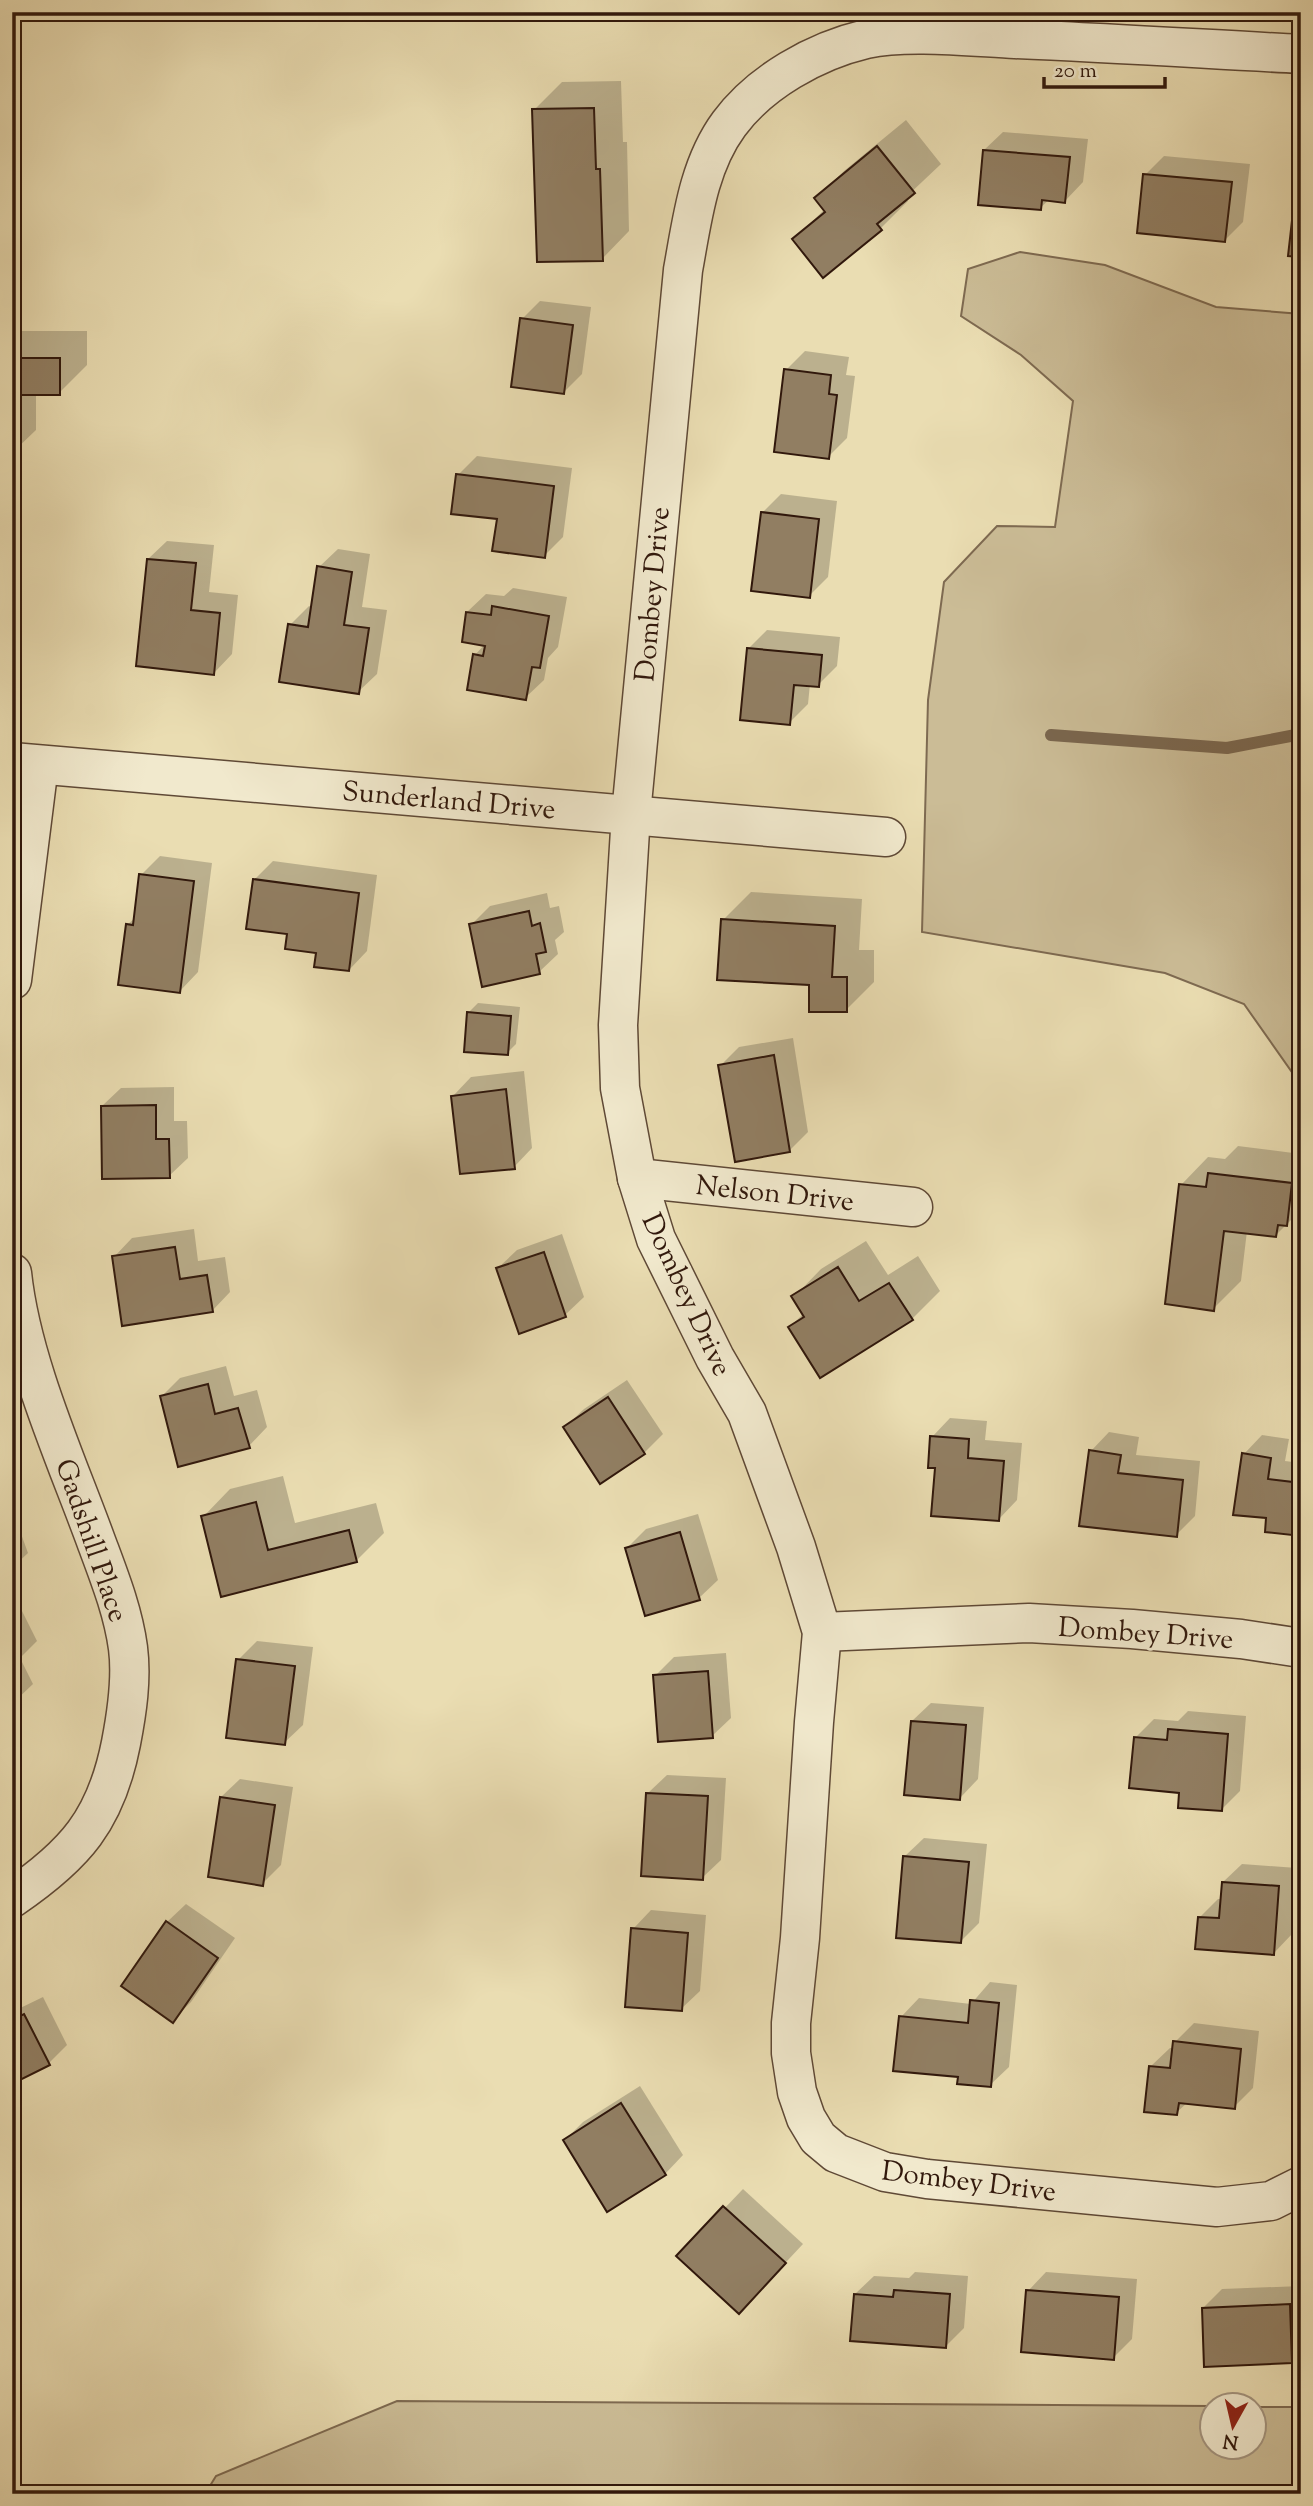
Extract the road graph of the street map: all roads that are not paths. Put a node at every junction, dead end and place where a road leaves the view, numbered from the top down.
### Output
1 (1301, 54) edge
2 (26, 764) edge
3 (631, 814) junction
4 (886, 837) dead end
5 (12, 980) edge
6 (637, 1178) junction
7 (913, 1207) dead end
8 (12, 1273) edge
9 (822, 1632) junction
10 (1301, 1648) edge
11 (12, 1898) edge
12 (1301, 2186) edge

1 - 3 street, Dombey Drive
2 - 3 street, Sunderland Drive
2 - 5 street
3 - 4 street, Sunderland Drive
3 - 6 street, Dombey Drive
6 - 7 street, Nelson Drive
6 - 9 street, Dombey Drive
8 - 11 street, Gadshill Place
9 - 10 street, Dombey Drive
9 - 12 street, Dombey Drive

